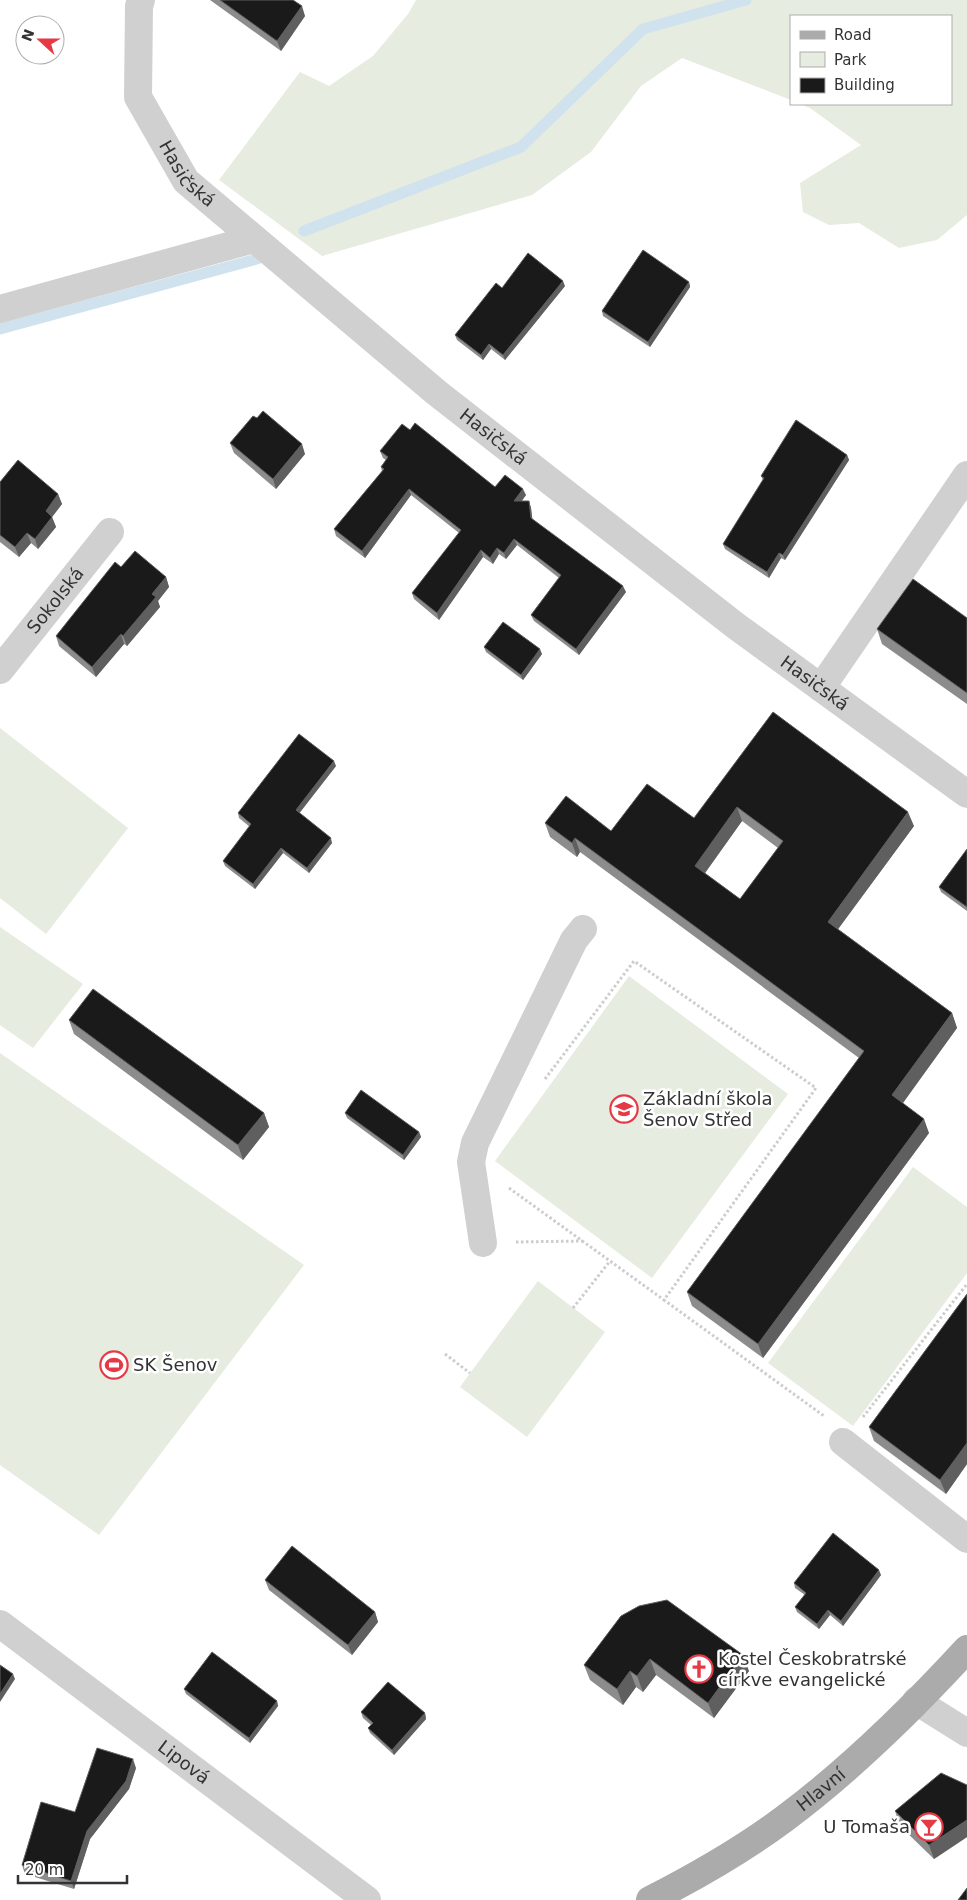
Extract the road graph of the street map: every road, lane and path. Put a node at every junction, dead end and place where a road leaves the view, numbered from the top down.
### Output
1 (137, 2) edge
2 (254, 239) junction
3 (0, 309) edge
4 (967, 475) edge
5 (110, 532) dead end
6 (0, 670) edge
7 (821, 688) junction
8 (967, 794) edge
9 (583, 929) dead end
10 (545, 1080) dead end
11 (503, 1184) dead end
12 (582, 1241) junction
13 (483, 1243) joint
14 (610, 1261) junction
15 (967, 1284) edge
16 (664, 1300) junction
17 (573, 1308) dead end
18 (445, 1354) dead end
19 (470, 1373) dead end
20 (844, 1442) junction
21 (967, 1539) edge
22 (0, 1624) edge
23 (967, 1649) edge
24 (916, 1702) junction
25 (967, 1733) edge
26 (367, 1900) edge
27 (650, 1900) edge

1 - 2 street, Hasičská
2 - 3 street
2 - 7 street, Hasičská
4 - 7 street
5 - 6 street, Sokolská
7 - 8 street, Hasičská
9 - 13 street
10 - 16 path
11 - 12 path
12 - 13 path
12 - 14 path
14 - 16 path
14 - 17 path
15 - 20 path
16 - 20 path
18 - 19 path
20 - 21 street
22 - 26 street, Lipová
23 - 24 main road, Hlavní
24 - 25 street
24 - 27 main road, Hlavní

